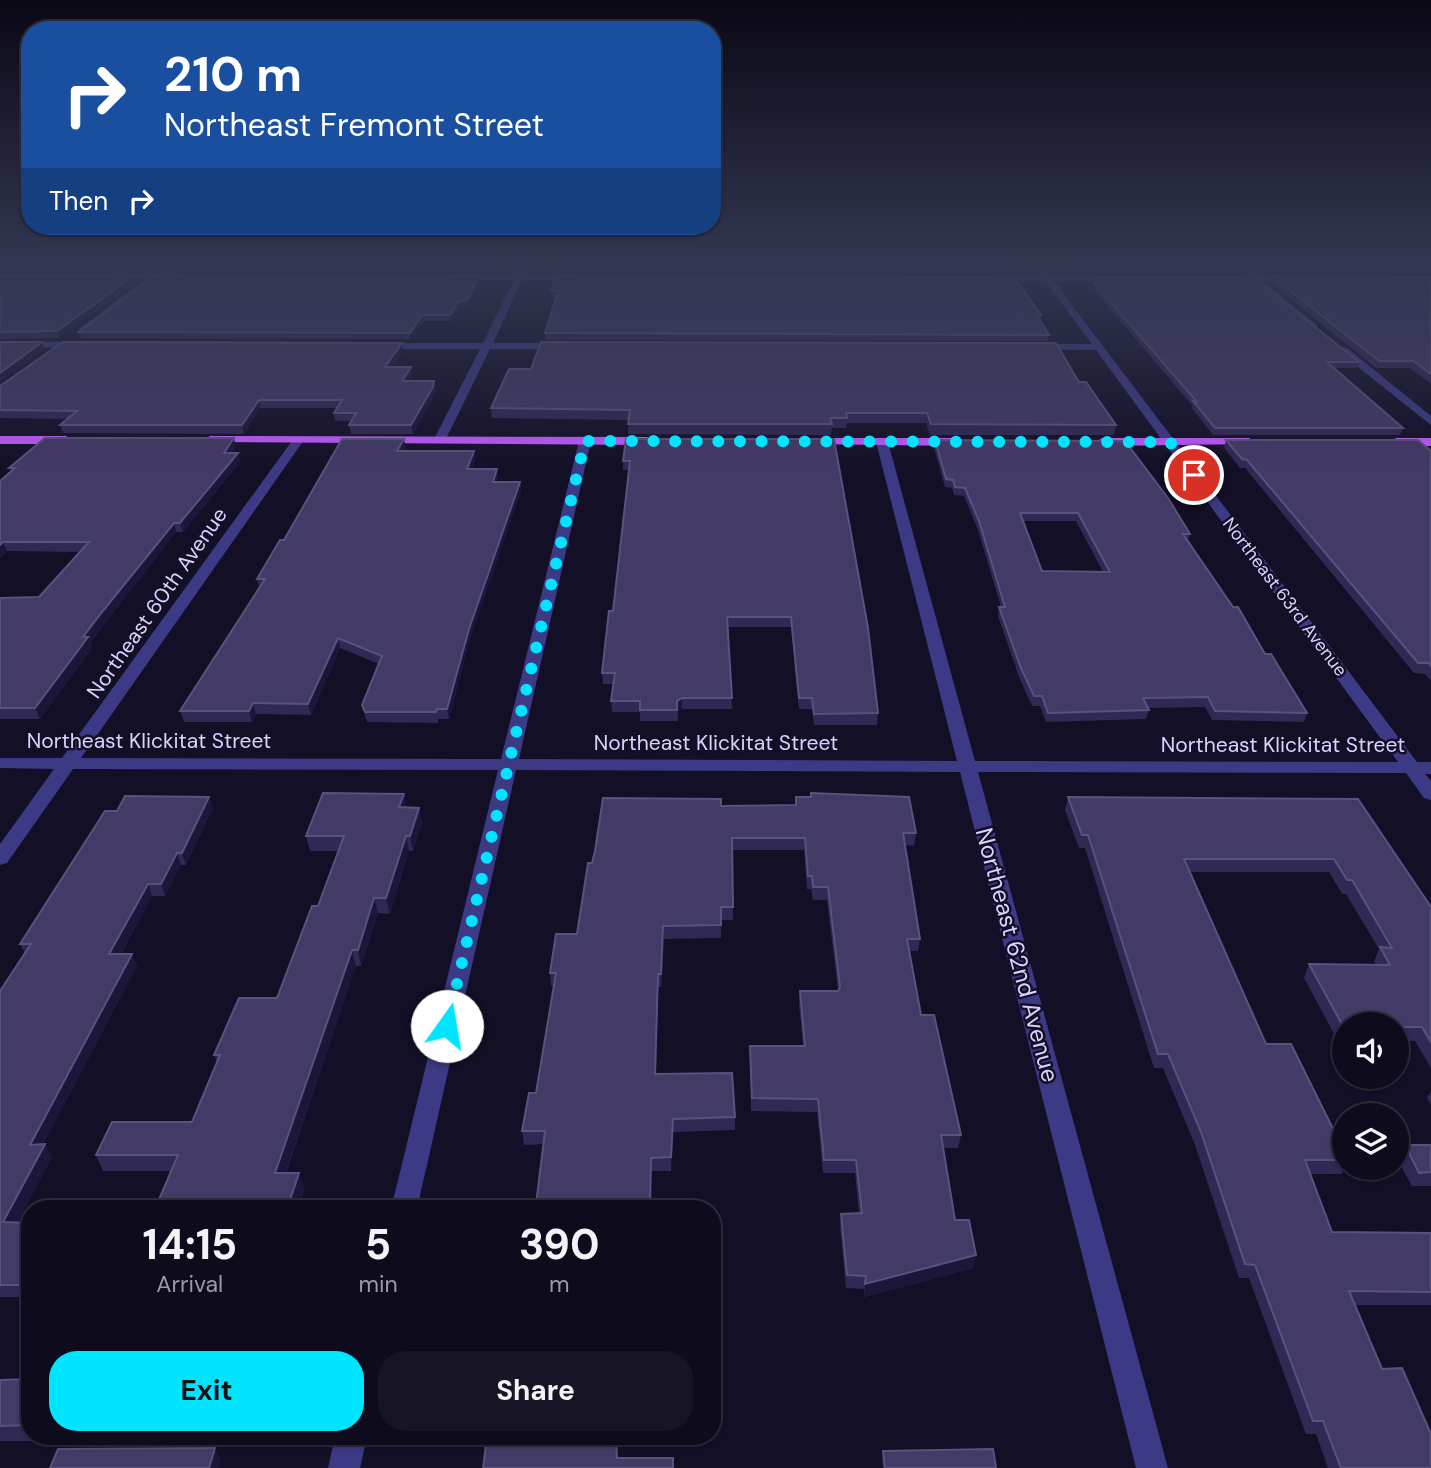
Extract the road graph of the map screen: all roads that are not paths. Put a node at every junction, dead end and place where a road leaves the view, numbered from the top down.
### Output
1 (75, 335) edge
2 (491, 335) edge
3 (1089, 335) edge
4 (1324, 335) edge
5 (1327, 337) edge
6 (0, 344) edge
7 (61, 345) junction
8 (103, 345) edge
9 (1337, 345) edge
10 (363, 346) edge
11 (486, 346) junction
12 (569, 346) edge
13 (1021, 346) edge
14 (1098, 347) junction
15 (41, 360) edge
16 (1431, 422) edge
17 (81, 440) edge
18 (203, 440) edge
19 (298, 440) junction
20 (439, 441) junction
21 (585, 441) junction
22 (3, 442) edge
23 (666, 442) edge
24 (801, 442) edge
25 (882, 442) junction
26 (978, 442) edge
27 (1087, 442) edge
28 (1170, 442) junction
29 (1266, 442) edge
30 (1376, 442) edge
31 (1431, 442) edge
32 (0, 763) edge
33 (68, 763) junction
34 (508, 765) junction
35 (967, 767) junction
36 (1411, 768) junction
37 (1431, 768) edge
38 (1431, 794) edge
39 (0, 858) edge
40 (406, 1200) edge
41 (349, 1445) edge
42 (344, 1468) edge
43 (1152, 1468) edge

1 - 7 street
2 - 11 street
3 - 14 street, Northeast 63rd Avenue
4 - 5 street
6 - 7 street
7 - 8 street
7 - 15 street
9 - 16 street
10 - 11 street
11 - 12 street
11 - 20 street
13 - 14 street
14 - 28 street, Northeast 63rd Avenue
17 - 22 main road
18 - 19 main road
19 - 20 main road
19 - 33 street, Northeast 60th Avenue
20 - 21 main road
21 - 23 main road
21 - 34 street
24 - 25 main road
25 - 26 main road
25 - 35 street, Northeast 62nd Avenue
27 - 28 main road
28 - 29 main road
28 - 36 street, Northeast 63rd Avenue
30 - 31 main road
32 - 33 street, Northeast Klickitat Street
33 - 34 street, Northeast Klickitat Street
33 - 39 street, Northeast 60th Avenue
34 - 35 street, Northeast Klickitat Street
34 - 40 street
35 - 36 street, Northeast Klickitat Street
35 - 43 street, Northeast 62nd Avenue
36 - 37 street, Northeast Klickitat Street
36 - 38 street, Northeast 63rd Avenue
41 - 42 street

